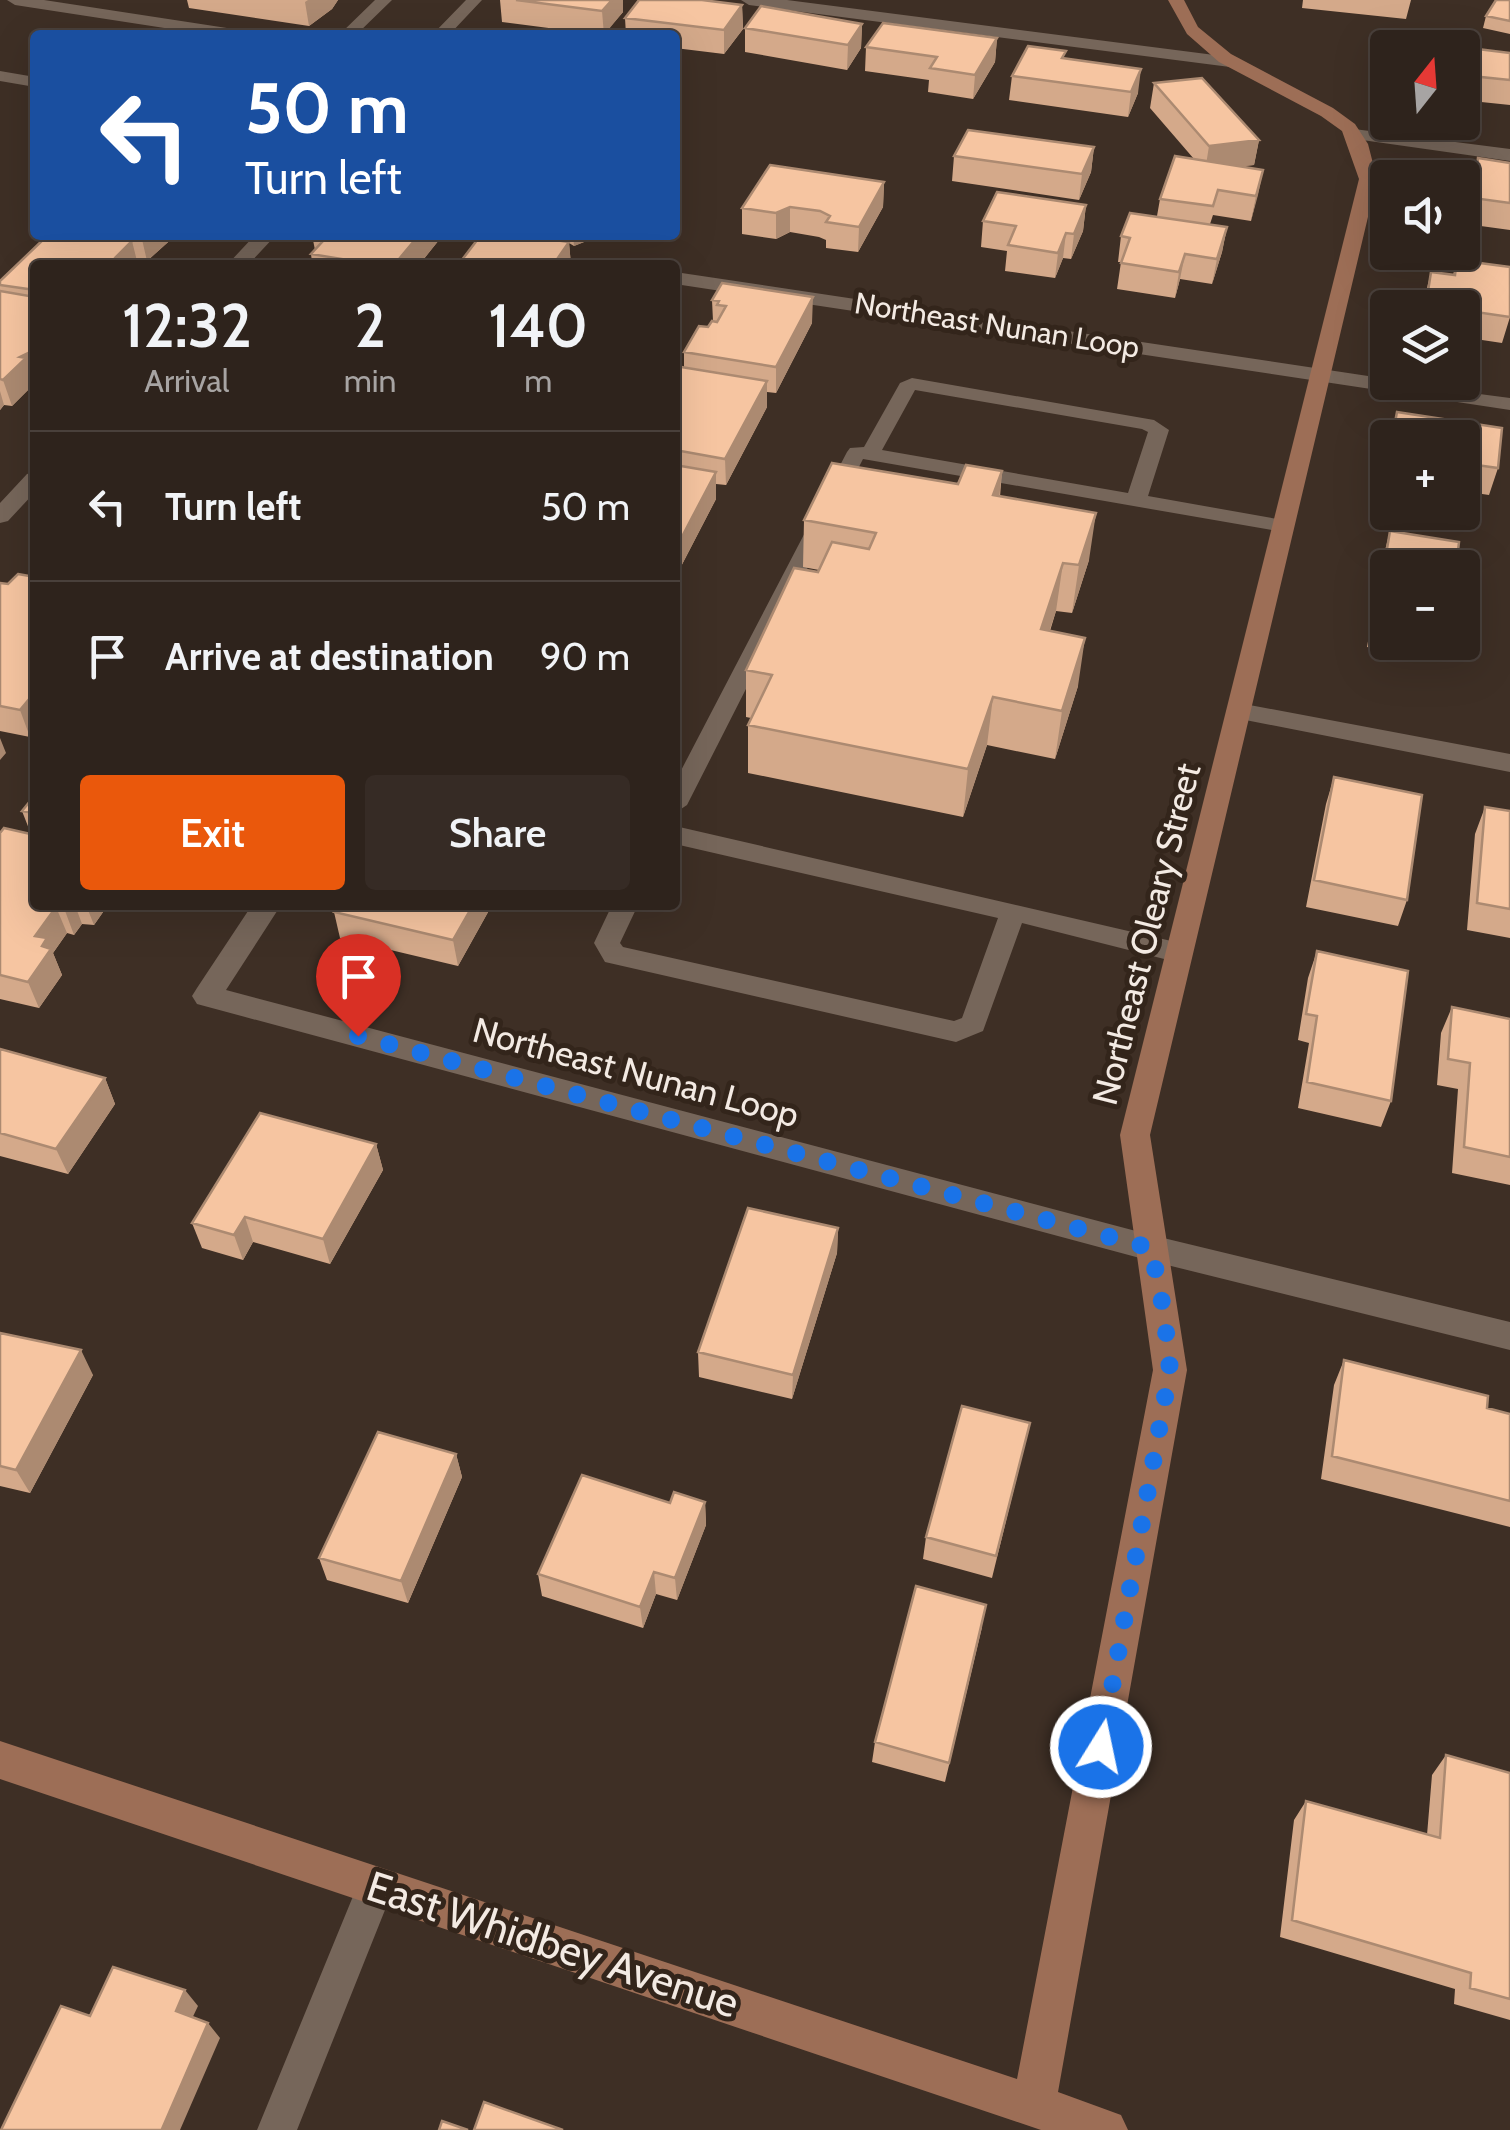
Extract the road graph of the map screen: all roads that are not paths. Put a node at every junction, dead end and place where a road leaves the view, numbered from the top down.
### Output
1 (7, 0) edge
2 (15, 0) edge
3 (384, 0) edge
4 (474, 0) edge
5 (749, 0) edge
6 (1176, 0) edge
7 (0, 5) edge
8 (208, 30) edge
9 (352, 30) edge
10 (445, 30) edge
11 (1230, 62) junction
12 (0, 76) edge
13 (30, 81) edge
14 (1354, 134) junction
15 (1510, 155) edge
16 (261, 240) edge
17 (242, 260) edge
18 (680, 279) edge
19 (1320, 374) junction
20 (1510, 404) edge
21 (870, 454) junction
22 (30, 484) edge
23 (1136, 501) junction
24 (0, 516) edge
25 (1283, 526) junction
26 (1238, 711) junction
27 (1510, 763) edge
28 (680, 796) edge
29 (680, 836) edge
30 (263, 910) edge
31 (622, 910) edge
32 (1013, 912) junction
33 (1180, 953) junction
34 (1151, 1248) junction
35 (1510, 1336) edge
36 (0, 1760) edge
37 (376, 1885) junction
38 (1032, 2117) edge
39 (277, 2130) edge
40 (1106, 2130) edge

1 - 7 lane
2 - 8 lane
3 - 9 lane
4 - 10 lane
5 - 11 street
6 - 11 street
11 - 14 street
12 - 13 street
14 - 15 street
14 - 19 street, Northeast Oleary Street
16 - 17 street
18 - 19 street, Northeast Nunan Loop
19 - 20 street, Northeast Nunan Loop
19 - 25 street, Northeast Oleary Street
21 - 23 lane
21 - 23 lane
21 - 28 lane
22 - 24 street
23 - 25 lane
25 - 26 street, Northeast Oleary Street
26 - 27 street
26 - 33 street, Northeast Oleary Street
29 - 32 lane
30 - 34 street, Northeast Nunan Loop
31 - 32 lane
32 - 33 lane
33 - 34 street, Northeast Oleary Street
34 - 35 street
34 - 38 street, Northeast Oleary Street
36 - 37 street, East Whidbey Avenue
37 - 38 street, East Whidbey Avenue
37 - 39 lane
38 - 40 street, East Whidbey Avenue

